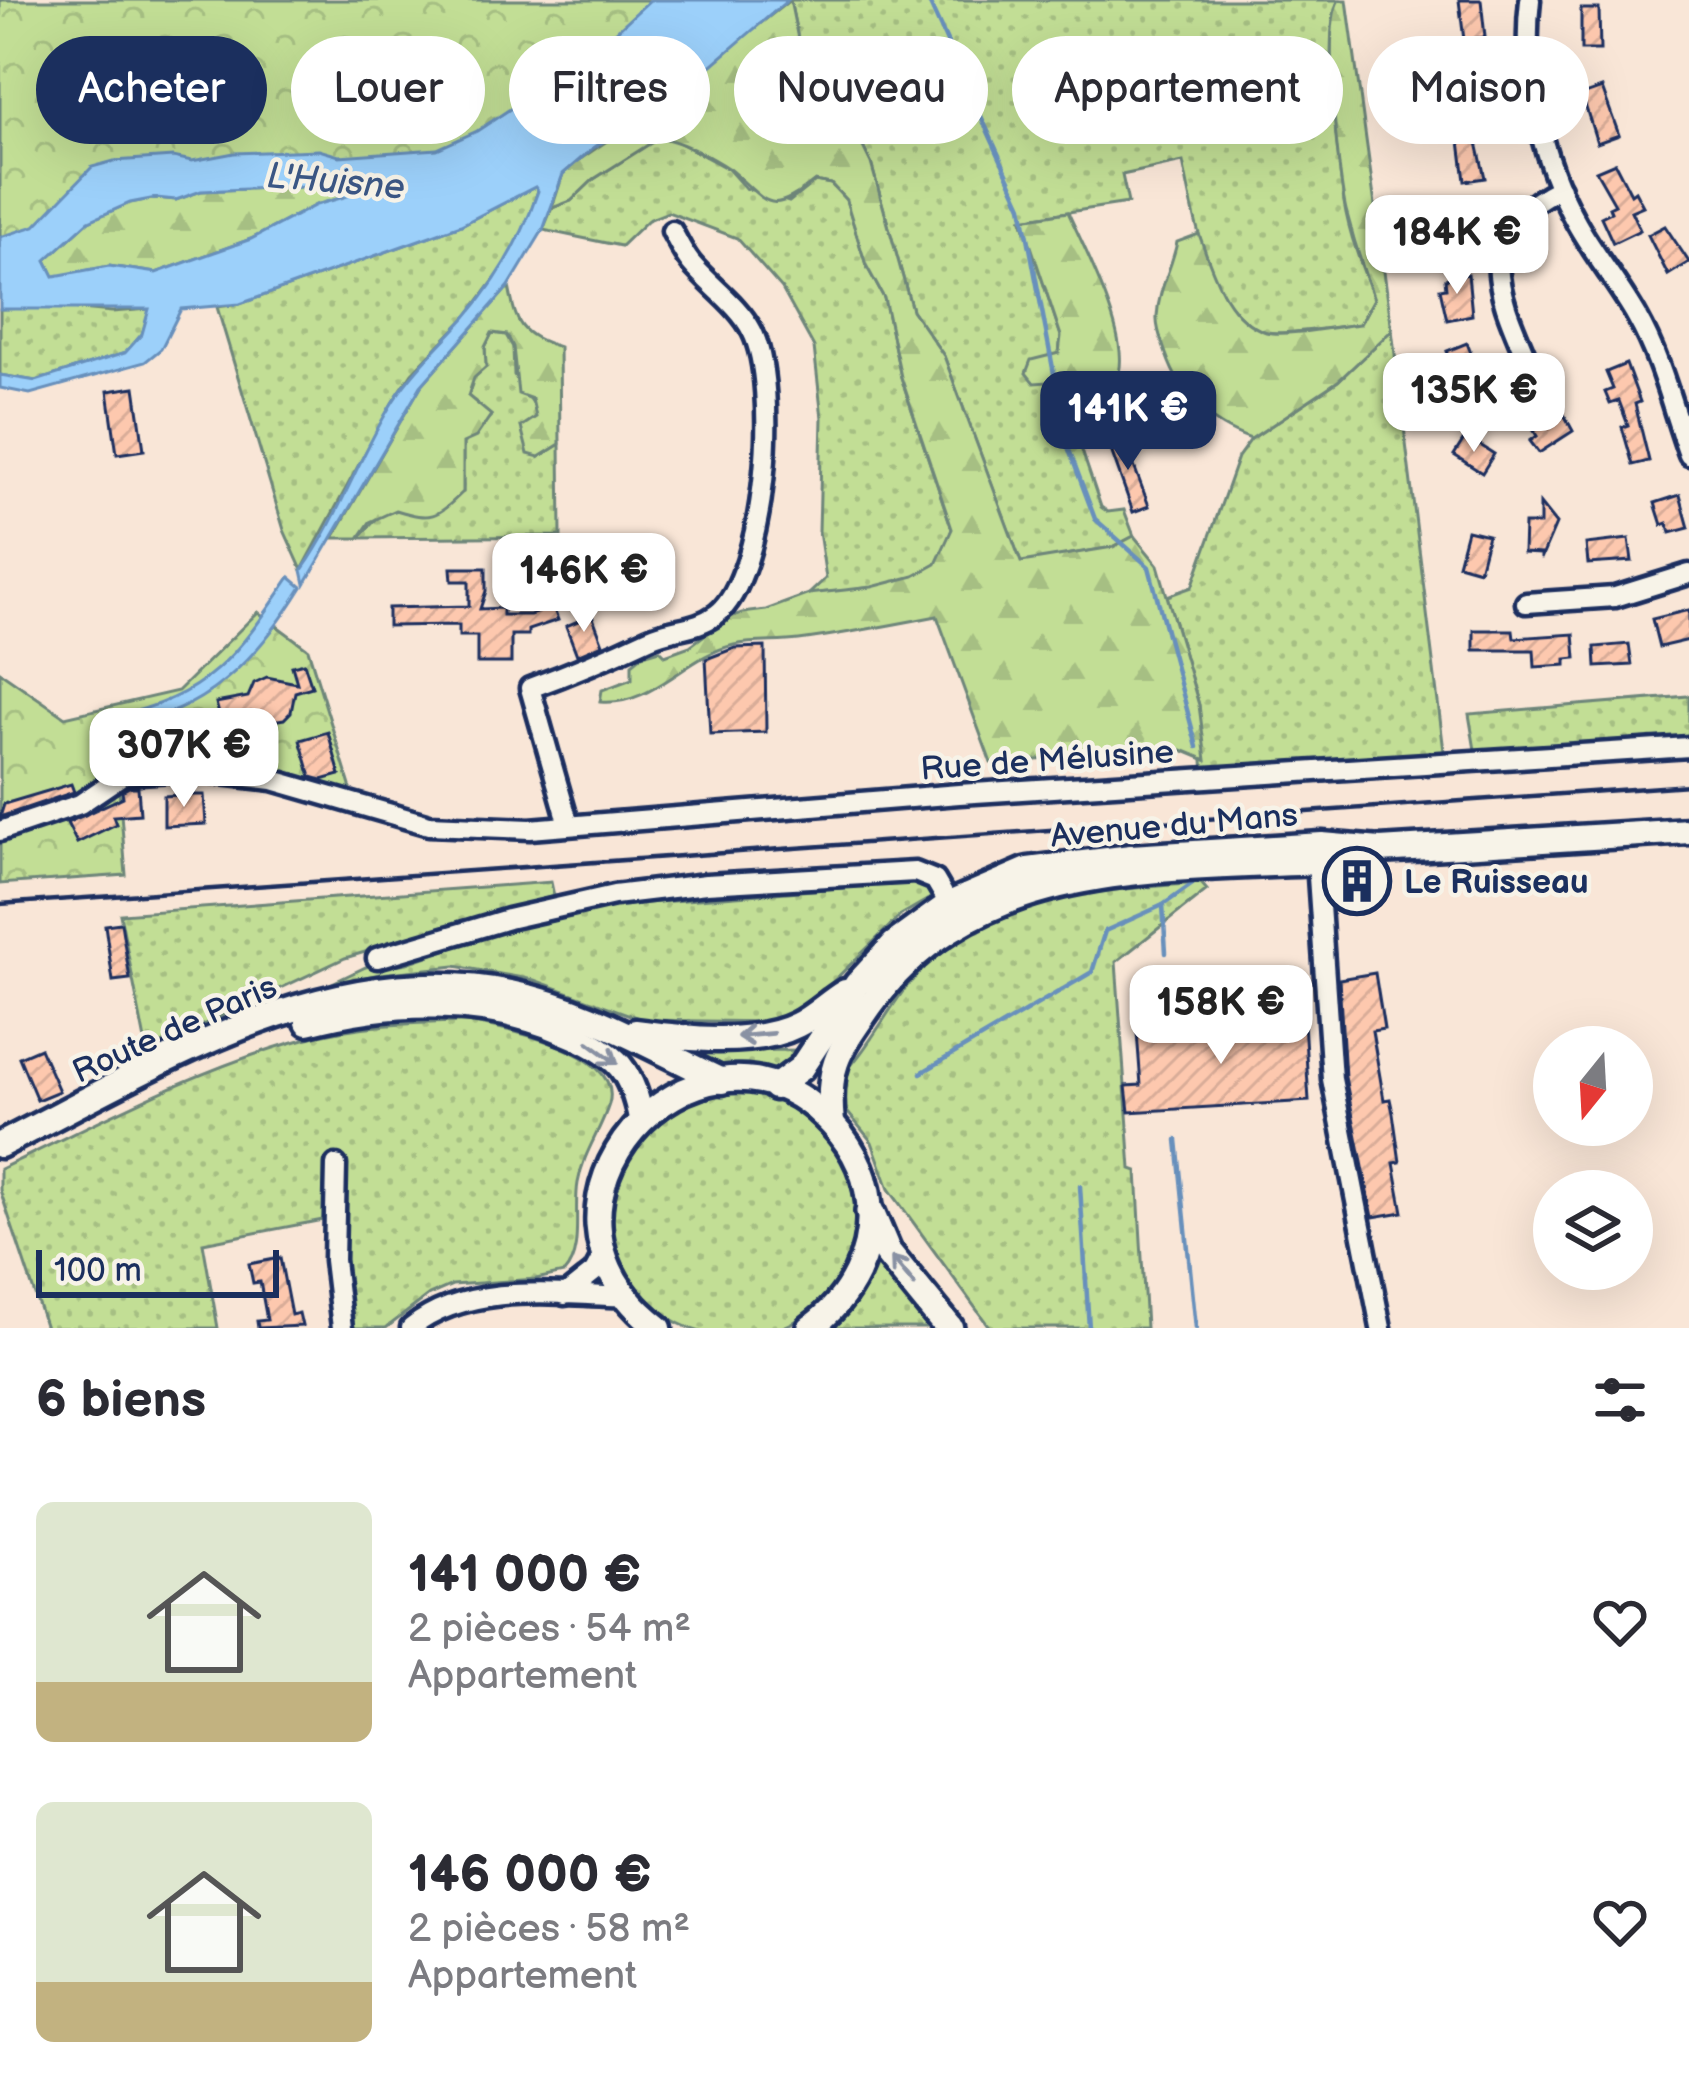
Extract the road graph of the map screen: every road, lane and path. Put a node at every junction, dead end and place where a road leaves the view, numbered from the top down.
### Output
1 (1530, 0) edge
2 (1560, 188) junction
3 (672, 231) dead end
4 (1513, 394) dead end
5 (1689, 455) edge
6 (1689, 574) edge
7 (1526, 603) dead end
8 (1689, 748) edge
9 (569, 825) junction
10 (1689, 831) edge
11 (0, 832) edge
12 (1380, 850) junction
13 (1317, 862) junction
14 (949, 904) junction
15 (377, 958) dead end
16 (857, 984) junction
17 (620, 1030) junction
18 (722, 1082) junction
19 (775, 1087) junction
20 (641, 1118) junction
21 (832, 1123) junction
22 (0, 1146) edge
23 (336, 1165) dead end
24 (870, 1212) junction
25 (604, 1253) junction
26 (565, 1295) junction
27 (626, 1298) junction
28 (342, 1328) edge
29 (411, 1328) edge
30 (659, 1328) edge
31 (810, 1328) edge
32 (949, 1328) edge
33 (1382, 1328) edge

1 - 2 street
2 - 4 street
2 - 5 street
3 - 9 street
6 - 7 street
8 - 9 street, Rue de Mélusine
9 - 11 street, Rue de Mélusine
10 - 12 main road, Avenue du Mans
12 - 13 main road, Avenue du Mans
12 - 14 main road, Avenue du Mans
13 - 21 main road, Avenue du Mans
13 - 33 street
14 - 15 street
14 - 16 main road, Avenue du Mans
16 -> 17 main road
16 - 19 main road, Avenue du Mans
17 - 18 main road, Route de Paris
17 - 22 main road, Route de Paris
18 - 19 main road
18 - 20 main road
19 - 21 main road
22 -> 20 main road, Route de Paris
20 - 25 main road
21 - 24 main road
23 - 28 street
24 - 31 main road
32 -> 24 highway
25 - 26 street
25 - 27 main road
26 - 27 street
26 - 29 street
27 - 30 main road

